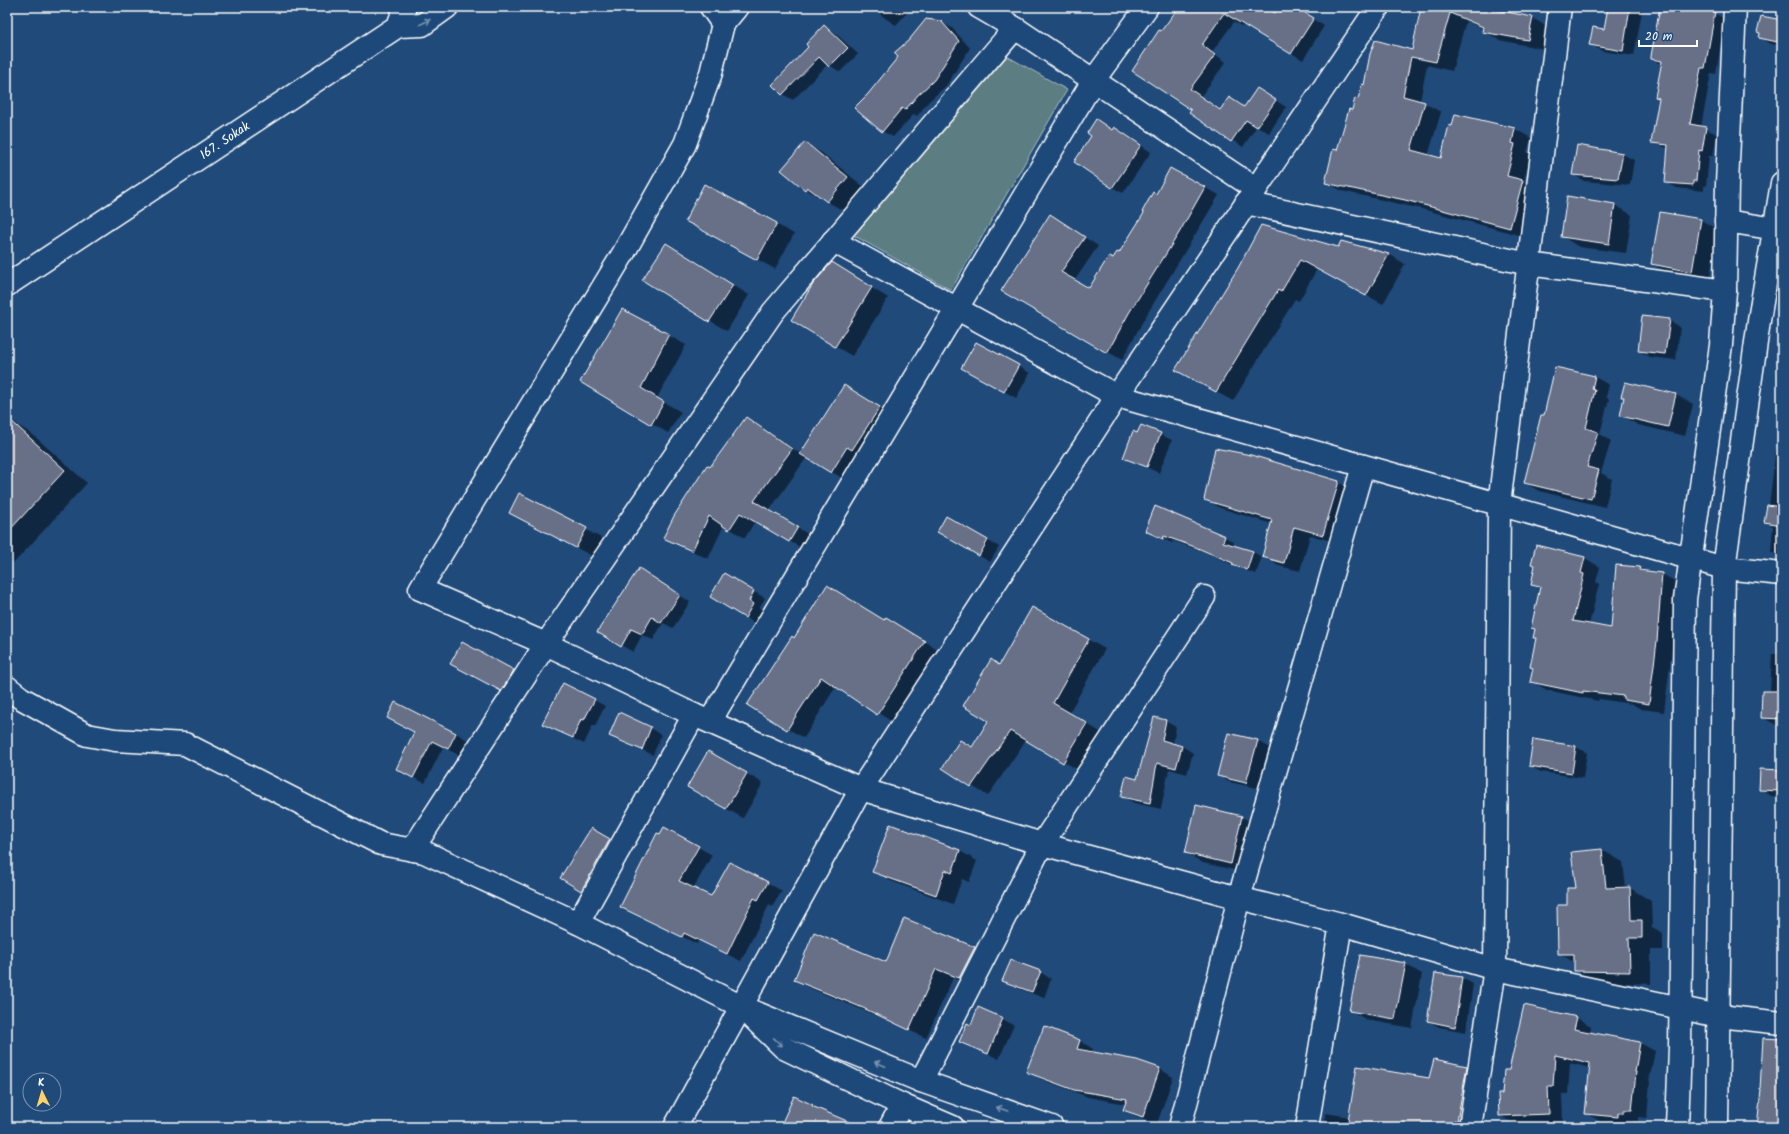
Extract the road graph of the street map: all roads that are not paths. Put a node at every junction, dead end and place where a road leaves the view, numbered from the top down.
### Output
1 (447, 7) edge
2 (737, 7) edge
3 (979, 7) edge
4 (1147, 7) edge
5 (1378, 7) edge
6 (1560, 7) edge
7 (1734, 7) edge
8 (717, 15) edge
9 (401, 17) edge
10 (1015, 28) junction
11 (1093, 81) junction
12 (1782, 183) edge
13 (1251, 196) junction
14 (1726, 221) junction
15 (1778, 230) edge
16 (833, 241) junction
17 (1529, 264) junction
18 (7, 286) edge
19 (1725, 291) junction
20 (957, 309) junction
21 (1117, 396) junction
22 (1363, 466) junction
23 (1499, 505) junction
24 (1690, 559) junction
25 (1724, 568) junction
26 (1782, 574) edge
27 (1204, 597) dead end
28 (546, 644) junction
29 (7, 687) edge
30 (702, 718) junction
31 (861, 789) junction
32 (1042, 844) junction
33 (412, 850) junction
34 (1239, 898) junction
35 (578, 923) junction
36 (1341, 924) junction
37 (1495, 969) junction
38 (740, 1006) junction
39 (1680, 1008) junction
40 (1719, 1016) junction
41 (1782, 1023) edge
42 (921, 1082) junction
43 (902, 1105) junction
44 (675, 1127) edge
45 (890, 1127) edge
46 (953, 1127) edge
47 (1052, 1127) edge
48 (1180, 1127) edge
49 (1307, 1127) edge
50 (1470, 1127) edge
51 (1677, 1127) edge
52 (1717, 1127) edge

9 -> 1 street, 167. Sokak
2 - 8 street
3 - 10 street
4 - 11 street
5 - 13 street
6 - 17 street
7 - 14 street
8 - 28 street
9 - 18 street, 167. Sokak
10 - 11 street
10 - 16 street
11 - 13 street
11 - 20 street
12 - 15 street
13 - 17 street
13 - 21 street
14 - 15 street
14 - 19 street
15 - 25 street
16 - 20 street
16 - 28 street
17 - 19 street
17 - 23 street
19 - 24 street
20 - 21 street
20 - 30 street
21 - 22 street
21 - 31 street
22 - 23 street
22 - 34 street
23 - 24 street
23 - 37 street
24 - 25 street
24 - 39 street
25 - 26 street
25 - 40 street
27 - 32 street
28 - 30 street
28 - 33 street
29 - 33 street
30 - 31 street
30 - 35 street
31 - 32 street
31 - 38 street
32 - 34 street
32 - 42 street
33 - 35 street
34 - 36 street
34 - 48 street
35 - 38 street
36 - 37 street
36 - 49 street
37 - 39 street
37 - 50 street
42 -> 38 street
38 -> 43 street
38 - 44 street
39 - 40 street
39 - 51 street
40 - 41 street
40 - 52 street
47 -> 42 street
43 - 45 street
43 - 46 street

